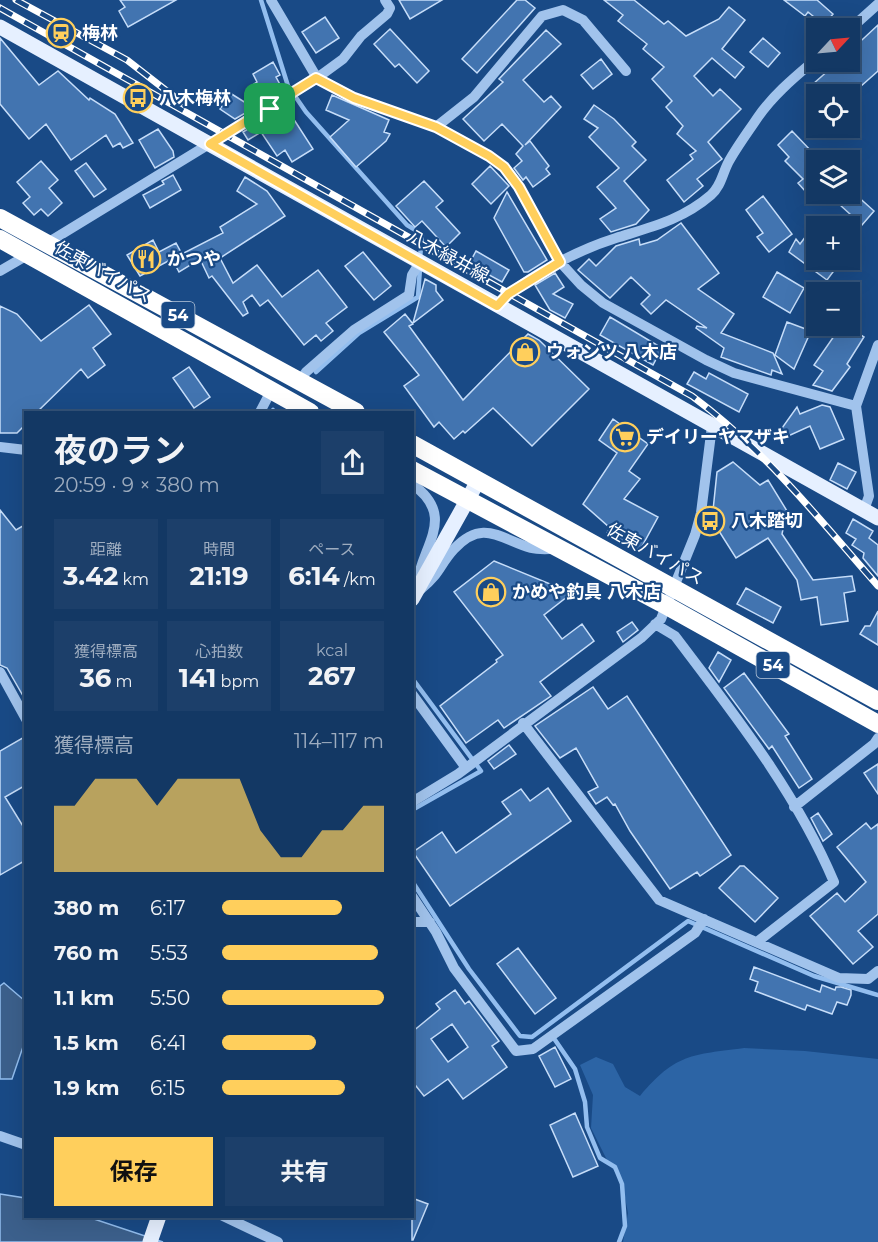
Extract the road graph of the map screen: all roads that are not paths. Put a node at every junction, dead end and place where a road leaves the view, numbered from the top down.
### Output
1 (271, 0) edge
2 (385, 0) edge
3 (878, 4) edge
4 (860, 20) edge
5 (0, 27) edge
6 (806, 68) edge
7 (626, 71) dead end
8 (316, 78) junction
9 (436, 127) junction
10 (210, 144) junction
11 (0, 218) edge
12 (0, 239) edge
13 (46, 244) junction
14 (29, 255) junction
15 (420, 262) junction
16 (560, 262) junction
17 (0, 271) edge
18 (497, 306) junction
19 (878, 345) edge
20 (300, 381) junction
21 (271, 391) junction
22 (856, 406) junction
23 (261, 411) edge
24 (308, 411) edge
25 (354, 411) edge
26 (712, 426) junction
27 (414, 445) edge
28 (0, 447) edge
29 (24, 450) edge
30 (414, 471) edge
31 (478, 482) junction
32 (414, 486) edge
33 (468, 501) junction
34 (864, 510) junction
35 (878, 518) edge
36 (559, 549) junction
37 (674, 588) junction
38 (414, 596) edge
39 (667, 606) junction
40 (656, 624) junction
41 (0, 672) edge
42 (414, 697) edge
43 (878, 701) edge
44 (24, 714) edge
45 (523, 723) junction
46 (878, 724) edge
47 (878, 738) edge
48 (465, 768) junction
49 (414, 801) edge
50 (794, 807) junction
51 (414, 899) edge
52 (704, 919) junction
53 (414, 922) edge
54 (430, 922) junction
55 (757, 942) junction
56 (878, 971) edge
57 (0, 1136) edge
58 (24, 1144) edge
59 (159, 1218) edge
60 (227, 1218) edge
61 (150, 1242) edge
62 (278, 1242) edge

1 - 8 street
2 - 8 street
3 - 4 street
5 - 10 main road, 八木緑井線
6 - 16 street
7 - 9 street
8 - 9 street
8 - 10 street
9 - 16 street
10 - 13 street
10 - 15 main road, 八木緑井線
11 - 13 highway, 佐東バイパス / 54
12 - 14 highway, 佐東バイパス / 54
13 - 14 street
13 - 20 highway, 佐東バイパス / 54
14 - 17 street
14 - 21 highway, 佐東バイパス / 54
15 - 18 main road, 八木緑井線
15 - 20 street
16 - 18 street
16 - 22 street
18 - 26 main road, 八木緑井線
19 - 22 street
20 - 25 highway, 佐東バイパス / 54
21 - 23 street
21 - 24 highway, 佐東バイパス / 54
22 - 34 street
26 - 34 main road, 八木緑井線
26 - 37 street
27 - 31 highway, 佐東バイパス / 54
28 - 29 street
30 - 33 highway, 54
31 - 33 main road
31 - 37 highway, 佐東バイパス / 54
32 - 38 street
33 - 36 highway, 54
33 - 38 main road
34 - 35 main road, 八木緑井線
36 - 38 street
36 - 39 highway, 54
37 - 39 street
37 - 43 highway, 佐東バイパス / 54
39 - 40 street
39 - 46 highway, 54
40 - 45 street
40 - 50 street
41 - 44 street
42 - 48 street
45 - 48 street
45 - 52 street
47 - 50 street
48 - 49 street
50 - 55 street
51 - 54 street
52 - 54 street
52 - 55 street
53 - 54 street
55 - 56 street
57 - 58 street
59 - 61 main road
60 - 62 street

